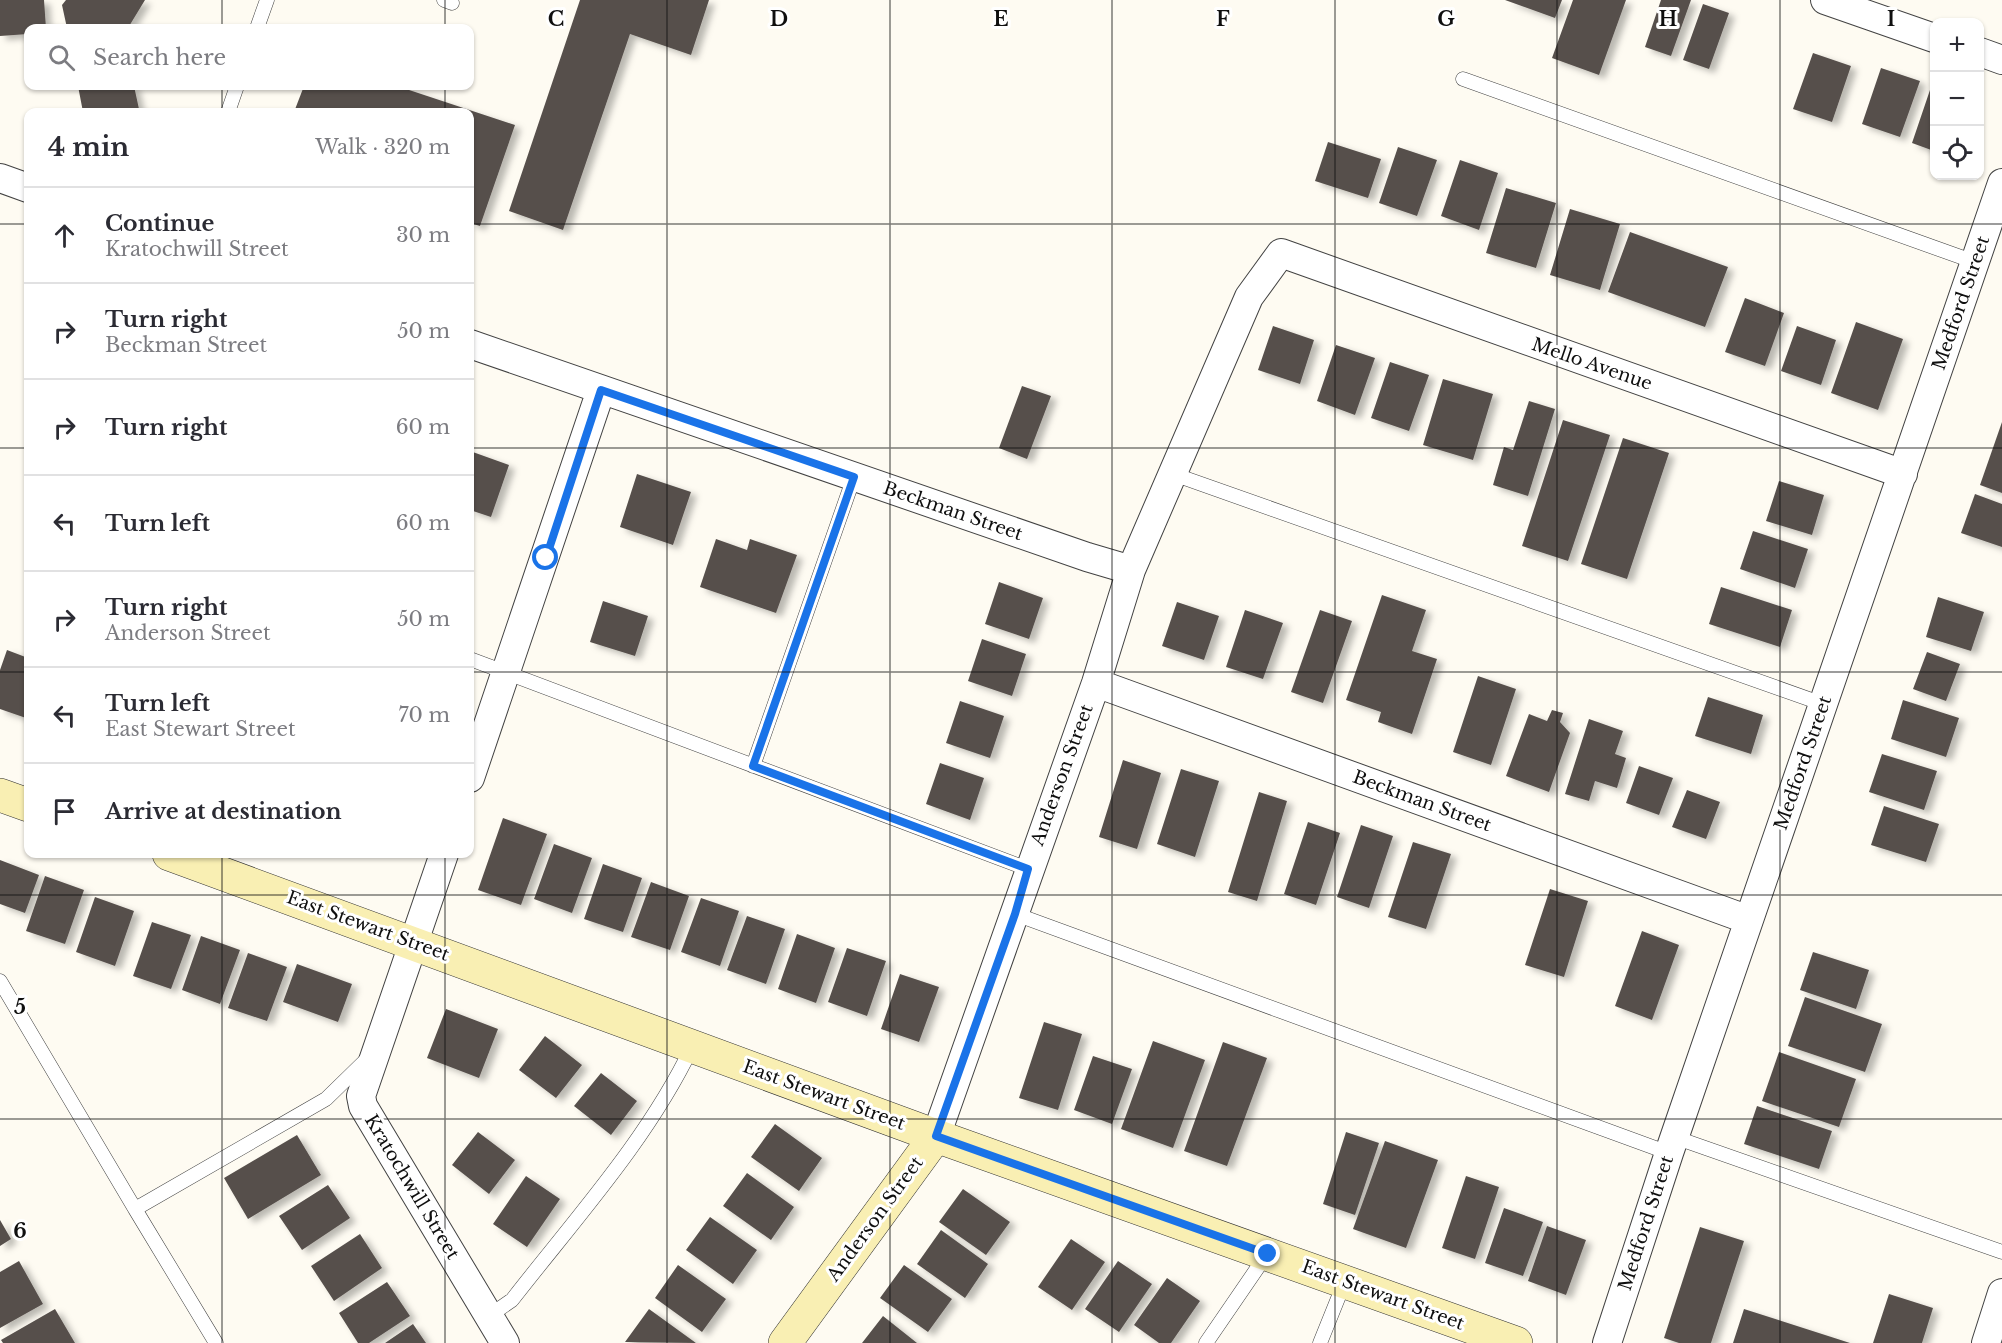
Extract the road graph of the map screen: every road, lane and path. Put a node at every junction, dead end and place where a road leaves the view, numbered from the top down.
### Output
1 (267, 0) edge
2 (1825, 0) edge
3 (258, 24) edge
4 (1930, 36) edge
5 (1984, 53) edge
6 (2002, 60) edge
7 (1463, 79) dead end
8 (236, 90) edge
9 (229, 108) edge
10 (0, 178) edge
11 (2002, 183) edge
12 (24, 187) edge
13 (1281, 253) joint
14 (1975, 262) junction
15 (474, 345) edge
16 (601, 390) junction
17 (1173, 474) junction
18 (1903, 474) junction
19 (854, 477) junction
20 (1131, 570) junction
21 (474, 660) edge
22 (505, 672) junction
23 (1096, 683) junction
24 (1823, 704) junction
25 (474, 766) edge
26 (753, 766) junction
27 (0, 795) edge
28 (24, 804) edge
29 (180, 858) edge
30 (443, 858) edge
31 (1028, 869) junction
32 (1015, 914) junction
33 (1749, 920) junction
34 (414, 943) junction
35 (0, 981) edge
36 (380, 1045) junction
37 (692, 1047) junction
38 (936, 1136) junction
39 (1672, 1145) junction
40 (135, 1209) junction
41 (2002, 1252) edge
42 (1268, 1254) junction
43 (1345, 1281) junction
44 (2002, 1293) edge
45 (489, 1316) junction
46 (216, 1343) edge
47 (505, 1343) edge
48 (785, 1343) edge
49 (1206, 1343) edge
50 (1320, 1343) edge
51 (1516, 1343) edge
52 (1607, 1343) edge
53 (1986, 1343) edge

1 - 3 lane
2 - 4 street
5 - 6 street
7 - 14 lane
8 - 9 lane
10 - 12 street
11 - 14 street, Medford Street
13 - 17 street, Anderson Street
13 - 18 street, Mello Avenue
14 - 18 street, Medford Street
15 - 16 street, Beckman Street
16 - 19 street, Beckman Street
16 - 22 street
17 - 20 street, Anderson Street
17 - 24 lane
18 - 24 street, Medford Street
19 - 20 street, Beckman Street
19 - 26 lane
20 - 23 street, Anderson Street
21 - 22 lane
22 - 25 street
22 - 26 lane
23 - 31 street, Anderson Street
23 - 33 street, Beckman Street
24 - 33 street, Medford Street
26 - 31 lane
27 - 28 main road
29 - 34 main road, East Stewart Street
30 - 34 street, Kratochwill Street
31 - 32 street, Anderson Street
32 - 38 street, Anderson Street
32 - 39 lane
33 - 39 street, Medford Street
34 - 36 street, Kratochwill Street
34 - 37 main road, East Stewart Street
35 - 40 lane
36 - 40 lane
36 - 45 street, Kratochwill Street
37 - 38 main road, East Stewart Street
37 - 45 lane
38 - 42 main road, East Stewart Street
38 - 48 main road, Anderson Street
39 - 41 lane
39 - 52 street, Medford Street
40 - 46 lane
42 - 43 main road, East Stewart Street
42 - 49 lane
43 - 50 lane
43 - 51 main road, East Stewart Street
44 - 53 street
45 - 47 street, Kratochwill Street

